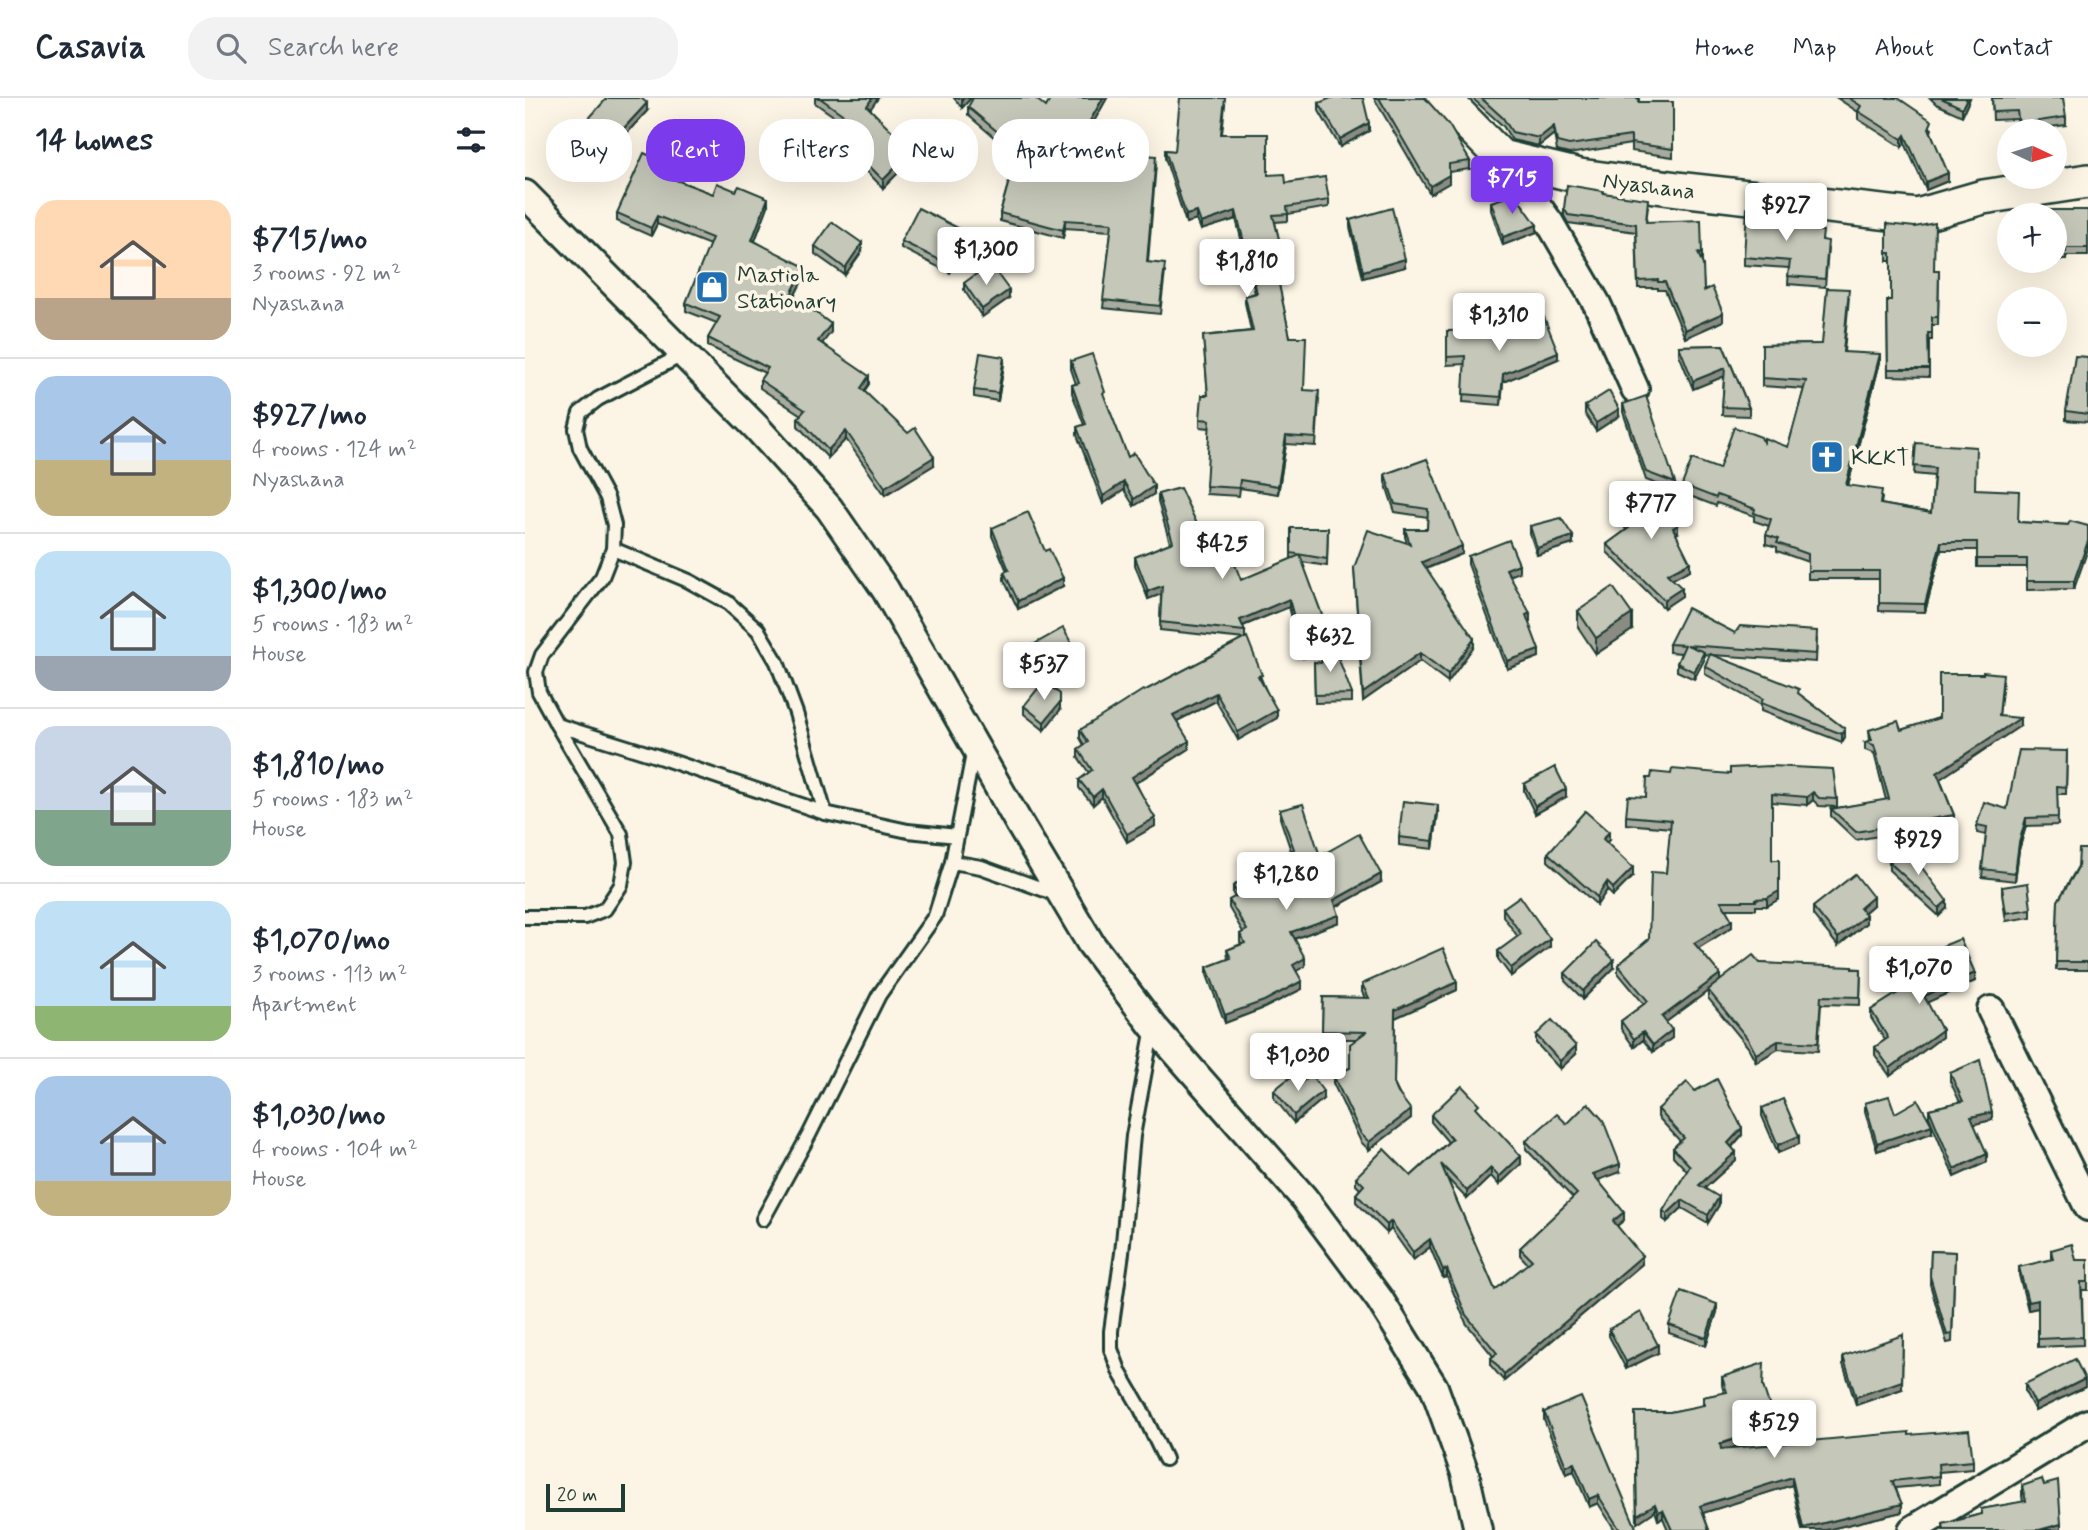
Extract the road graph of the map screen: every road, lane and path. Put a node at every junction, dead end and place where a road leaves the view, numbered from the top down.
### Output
1 (1443, 98) edge
2 (1501, 158) junction
3 (2088, 181) edge
4 (525, 194) edge
5 (684, 354) junction
6 (1636, 389) dead end
7 (613, 549) junction
8 (557, 725) junction
9 (975, 745) junction
10 (825, 813) junction
11 (957, 836) junction
12 (953, 862) junction
13 (1063, 897) junction
14 (525, 917) edge
15 (1991, 1010) dead end
16 (1153, 1026) junction
17 (2088, 1207) edge
18 (763, 1219) dead end
19 (2088, 1423) edge
20 (1165, 1459) dead end
21 (1478, 1530) edge
22 (1912, 1530) edge

1 - 2 street
2 - 3 street, Nyashana
2 - 6 street
4 - 5 street
5 - 7 lane
5 - 9 street
7 - 8 lane
7 - 10 lane
8 - 10 lane
8 - 14 lane
9 - 11 lane
9 - 13 street
10 - 11 lane
11 - 12 lane
12 - 13 lane
12 - 18 lane
13 - 16 street
15 - 17 street
16 - 20 lane
16 - 21 street
19 - 22 street

